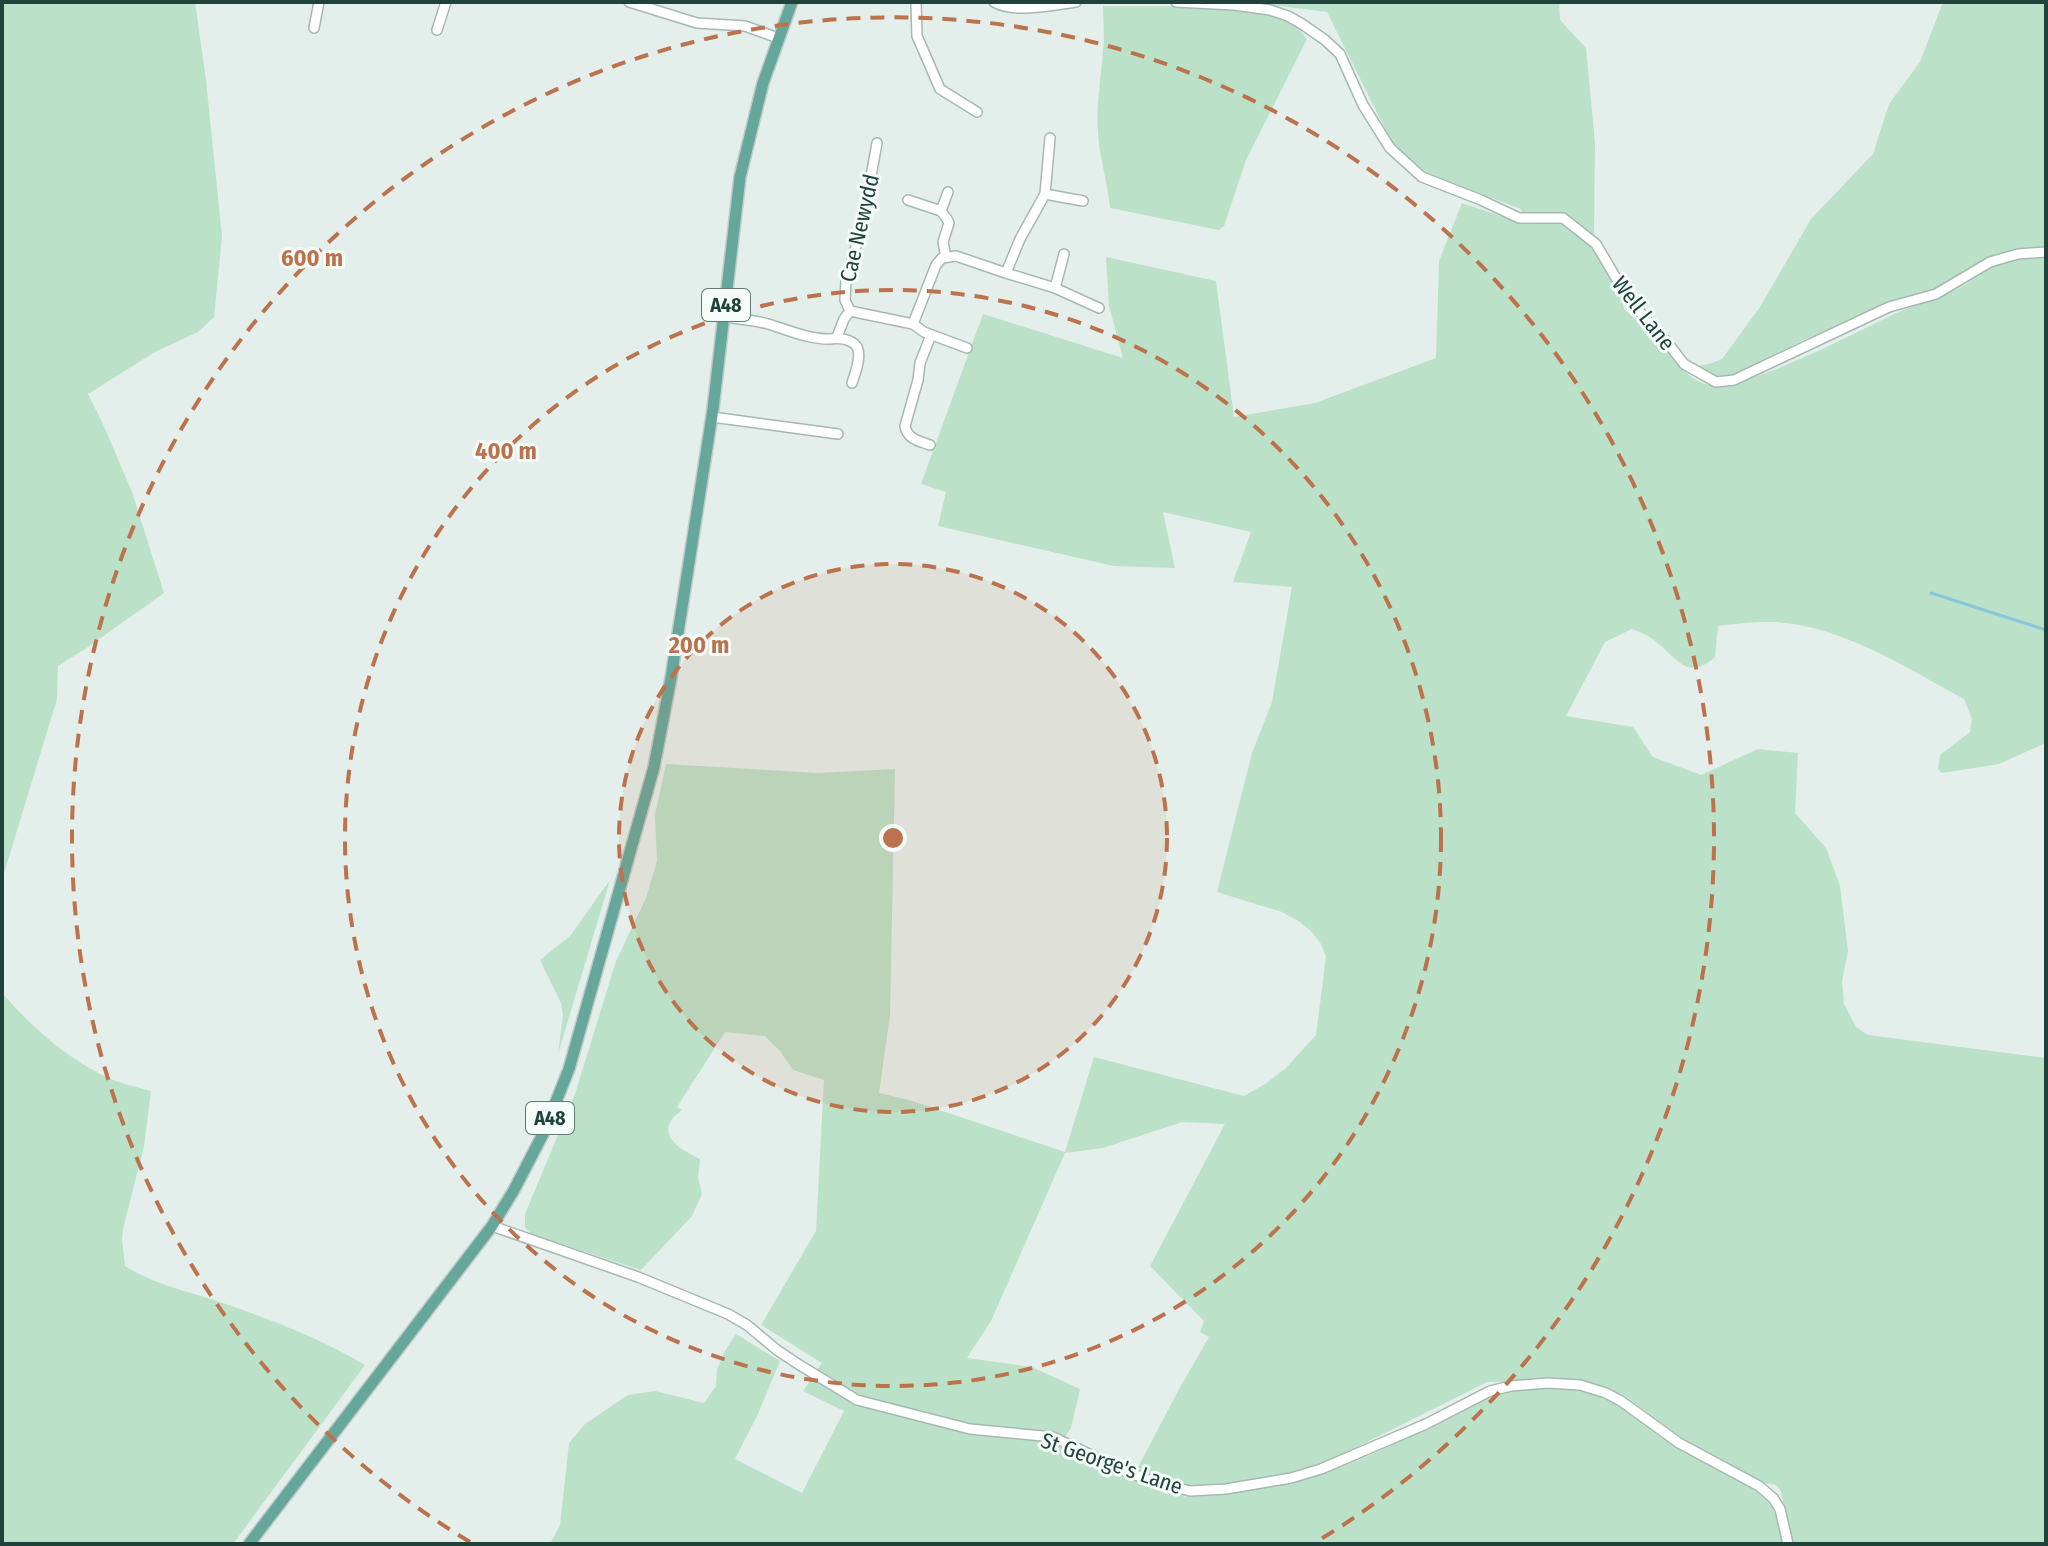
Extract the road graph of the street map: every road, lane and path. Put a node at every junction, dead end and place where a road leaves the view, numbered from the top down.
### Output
1 (319, 2) edge
2 (446, 2) edge
3 (629, 2) edge
4 (792, 2) edge
5 (916, 2) edge
6 (994, 2) edge
7 (1076, 2) edge
8 (1176, 2) edge
9 (314, 28) dead end
10 (437, 30) dead end
11 (778, 38) junction
12 (977, 112) dead end
13 (1050, 138) dead end
14 (877, 143) dead end
15 (948, 192) dead end
16 (1045, 194) junction
17 (908, 200) dead end
18 (1083, 201) dead end
19 (941, 211) junction
20 (2046, 252) edge
21 (1064, 254) dead end
22 (946, 257) junction
23 (1006, 273) junction
24 (1055, 288) junction
25 (1099, 308) dead end
26 (850, 311) junction
27 (725, 317) junction
28 (913, 324) junction
29 (931, 335) junction
30 (837, 337) junction
31 (967, 348) dead end
32 (852, 383) dead end
33 (712, 417) junction
34 (838, 434) dead end
35 (930, 445) dead end
36 (492, 1226) junction
37 (249, 1544) edge
38 (1788, 1544) edge

1 - 9 street
2 - 10 street
3 - 11 street
4 - 11 main road, A48
5 - 12 street
6 - 7 street
8 - 20 street, Well Lane
11 - 27 main road, A48
13 - 16 street
14 - 26 street, Cae Newydd
15 - 19 street
16 - 18 street
16 - 23 street
17 - 19 street, Cae Newydd
19 - 22 street
21 - 24 street
22 - 23 street
22 - 28 street
23 - 24 street
24 - 25 street
26 - 28 street, Cae Newydd
26 - 30 street, Cae Newydd
27 - 30 street
27 - 33 main road, A48
28 - 29 street, Cae Newydd
29 - 31 street, Cae Newydd
29 - 35 street
30 - 32 street
33 - 34 street
33 - 36 main road, A48
36 - 37 main road, A48
36 - 38 street, St George's Lane

